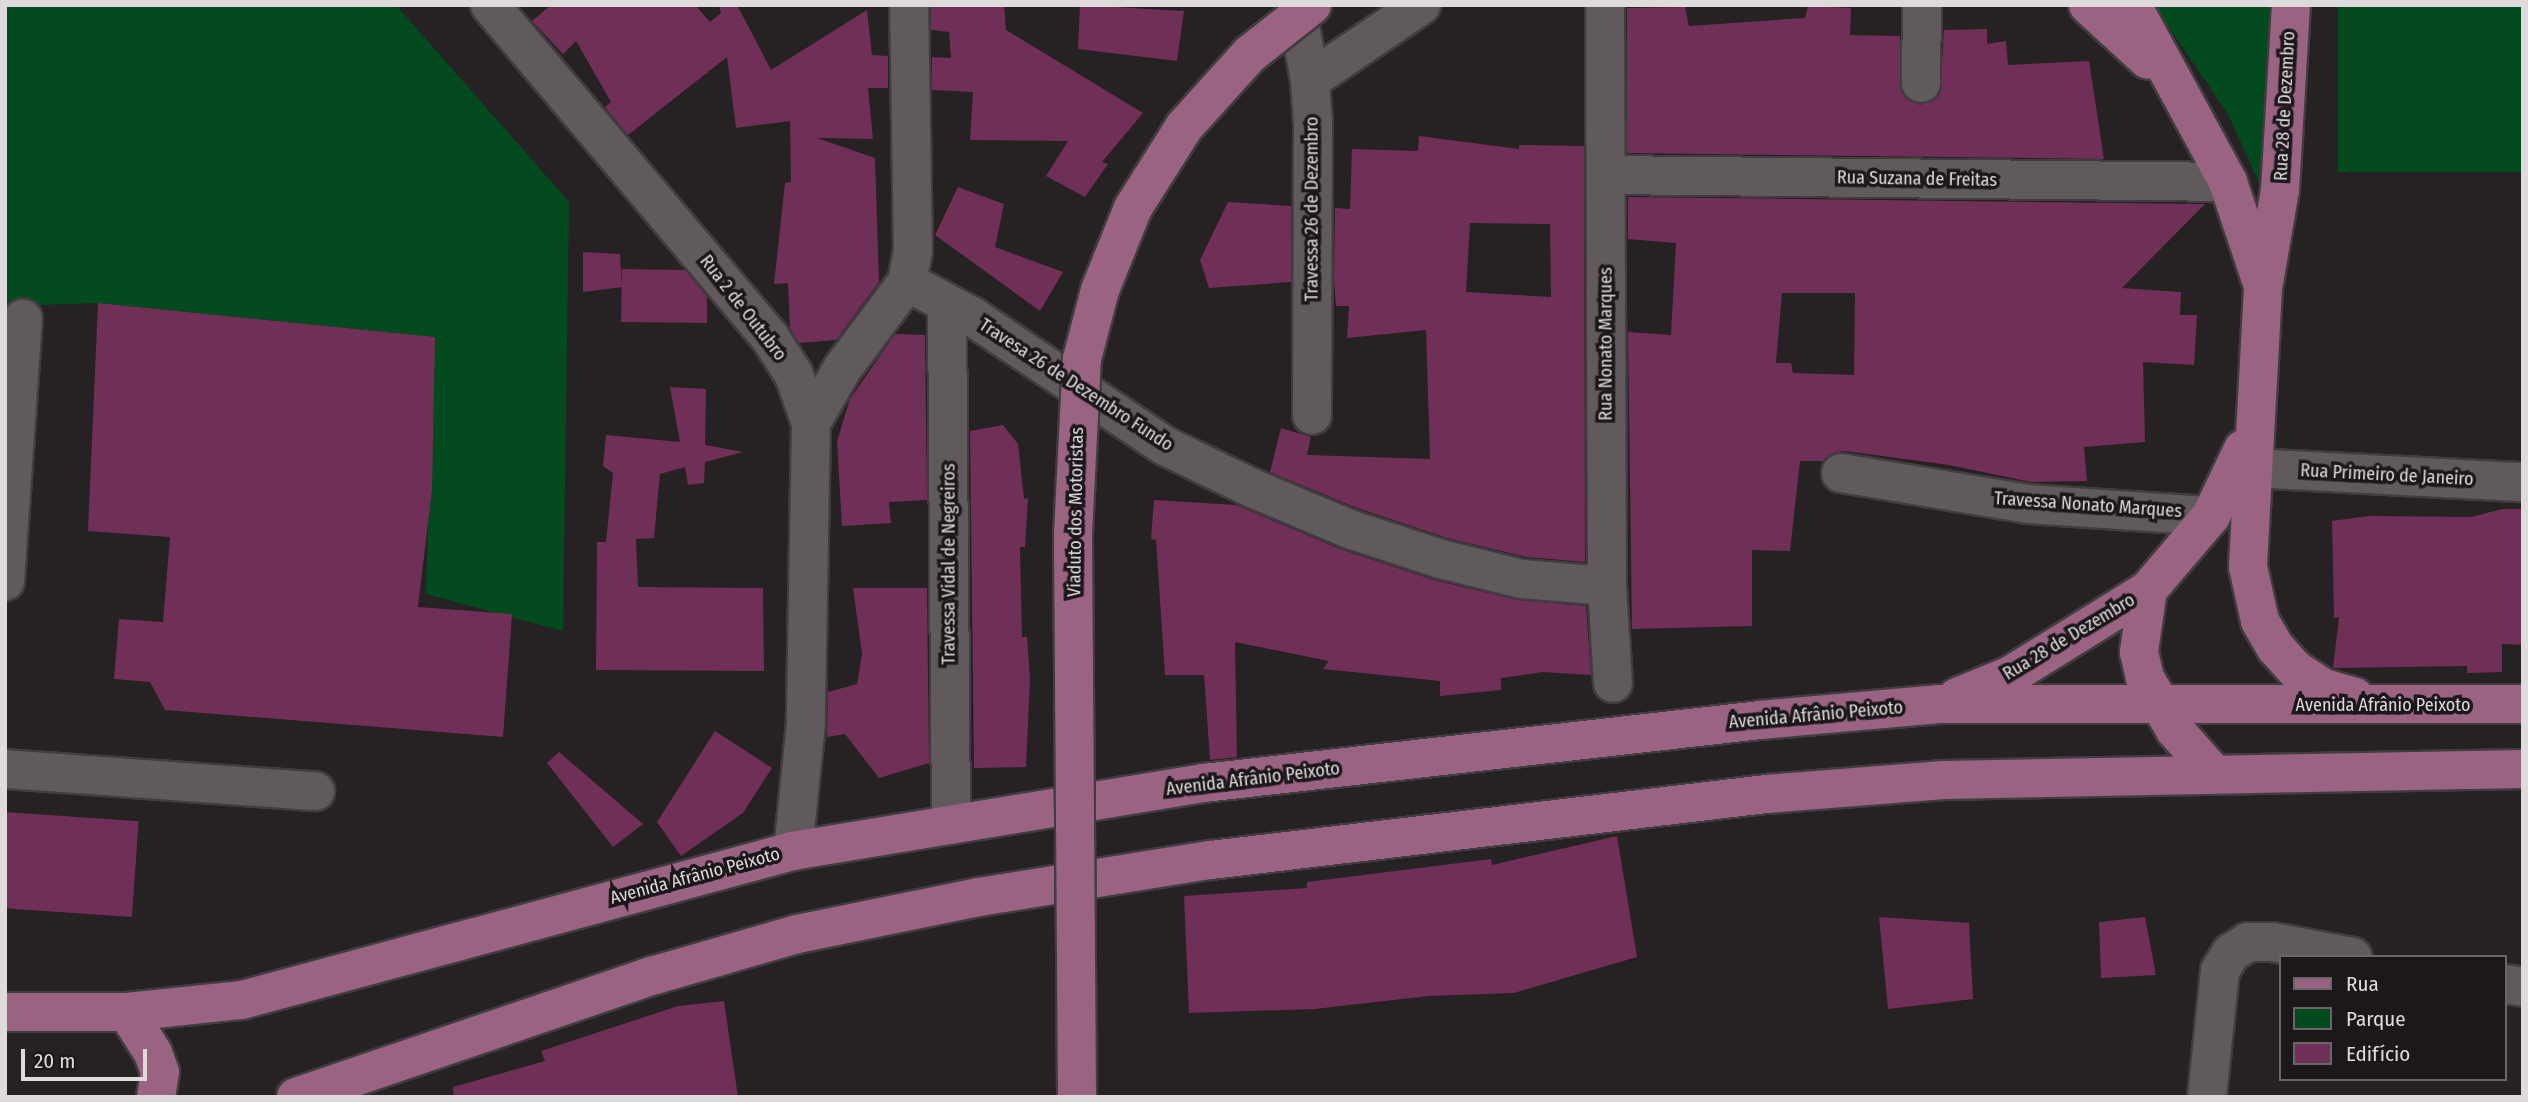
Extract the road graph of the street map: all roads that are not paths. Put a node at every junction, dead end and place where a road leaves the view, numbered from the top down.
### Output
1 (490, 5) edge
2 (909, 5) edge
3 (1296, 5) edge
4 (1312, 5) edge
5 (1421, 5) edge
6 (1605, 5) edge
7 (1922, 5) edge
8 (2088, 5) edge
9 (2132, 5) edge
10 (2291, 5) edge
11 (1310, 79) junction
12 (1921, 83) dead end
13 (2195, 119) junction
14 (1606, 175) junction
15 (2228, 183) junction
16 (907, 282) junction
17 (2263, 288) junction
18 (947, 304) junction
19 (23, 319) dead end
20 (2257, 400) junction
21 (1312, 415) dead end
22 (811, 423) junction
23 (2252, 468) junction
24 (1841, 473) dead end
25 (2523, 482) edge
26 (2211, 516) junction
27 (5, 582) edge
28 (1607, 586) junction
29 (2148, 590) junction
30 (1613, 683) dead end
31 (1938, 704) junction
32 (2158, 704) junction
33 (2388, 705) junction
34 (2523, 705) edge
35 (5, 769) edge
36 (2523, 769) edge
37 (2213, 773) junction
38 (315, 791) dead end
39 (951, 825) junction
40 (793, 850) junction
41 (2342, 955) edge
42 (5, 1012) edge
43 (127, 1012) junction
44 (156, 1097) edge
45 (296, 1097) edge
46 (1077, 1097) edge
47 (2207, 1097) edge

1 - 22 street, Rua 2 de Outubro
2 - 16 street
3 - 11 street, Travessa 26 de Dezembro
4 - 46 main road, Viaduto dos Motoristas, bridge
5 - 11 street
6 - 14 street, Rua Nonato Marques
7 - 12 street
8 - 13 main road
9 - 13 main road, Rua 28 de Dezembro
10 - 17 main road, Rua 28 de Dezembro
11 - 21 street, Travessa 26 de Dezembro
13 - 15 main road, Rua 28 de Dezembro
14 - 15 street, Rua Suzana de Freitas
14 - 28 street, Rua Nonato Marques
15 - 17 main road, Rua 28 de Dezembro
16 - 18 street, Travesa 26 de Dezembro Fundo
16 - 22 street
17 - 20 main road, Rua 28 de Dezembro
18 - 28 street, Travesa 26 de Dezembro Fundo
18 - 39 street, Travessa Vidal de Negreiros
19 - 27 street
20 - 23 main road, Rua 28 de Dezembro
20 - 26 main road, Rua 28 de Dezembro
22 - 40 street, Rua 2 de Outubro
23 - 25 street, Rua Primeiro de Janeiro
23 - 33 main road, Rua 28 de Dezembro
24 - 26 street, Travessa Nonato Marques
26 - 29 main road, Rua 28 de Dezembro
28 - 30 street, Rua Nonato Marques
29 - 31 main road, Rua 28 de Dezembro
29 - 32 main road
31 - 32 main road, Avenida Afrânio Peixoto
31 - 39 main road, Avenida Afrânio Peixoto
32 - 33 main road, Avenida Afrânio Peixoto
32 - 37 main road
33 - 34 main road, Avenida Afrânio Peixoto
35 - 38 street
36 - 37 main road
37 - 45 main road
39 - 40 main road, Avenida Afrânio Peixoto
40 - 43 main road, Avenida Afrânio Peixoto
41 - 47 street
42 - 43 main road, Avenida Afrânio Peixoto
43 - 44 main road

